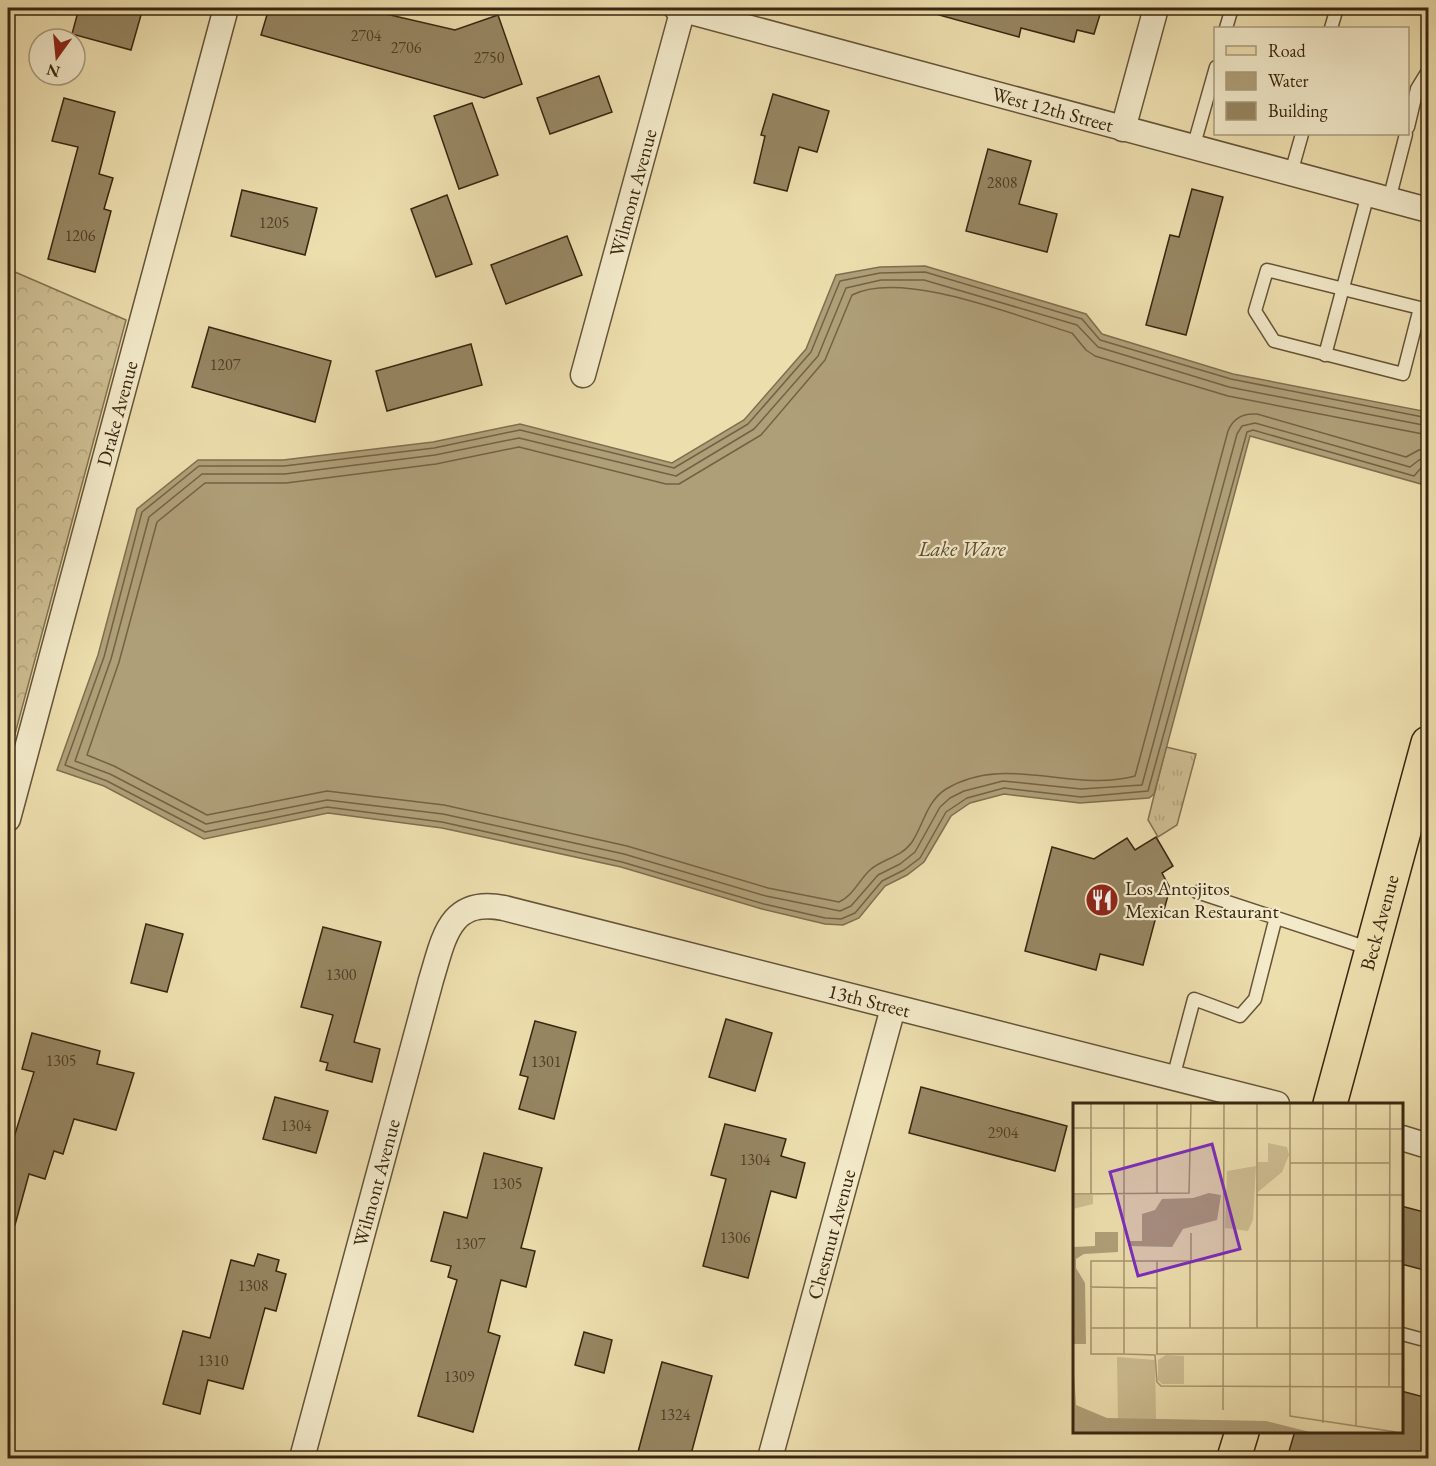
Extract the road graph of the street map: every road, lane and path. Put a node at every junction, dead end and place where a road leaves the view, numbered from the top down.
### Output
1 (226, 8) edge
2 (1156, 8) edge
3 (1232, 8) edge
4 (1337, 8) edge
5 (687, 9) edge
6 (1226, 27) edge
7 (1331, 27) edge
8 (1214, 71) edge
9 (1428, 71) edge
10 (1409, 119) edge
11 (1123, 129) junction
12 (1302, 135) edge
13 (1406, 135) edge
14 (1193, 148) junction
15 (1291, 173) junction
16 (1378, 197) junction
17 (1428, 210) edge
18 (1342, 287) junction
19 (1325, 355) junction
20 (583, 375) dead end
21 (1428, 743) edge
22 (8, 819) edge
23 (1197, 892) dead end
24 (462, 913) joint
25 (1276, 917) junction
26 (1372, 949) junction
27 (893, 1008) junction
28 (1173, 1078) junction
29 (1273, 1103) edge
30 (1330, 1103) edge
31 (1403, 1139) edge
32 (1428, 1146) edge
33 (1403, 1335) edge
34 (1428, 1341) edge
35 (1241, 1433) edge
36 (302, 1458) edge
37 (770, 1458) edge
38 (1234, 1458) edge

1 - 22 street, Drake Avenue
2 - 11 street
3 - 6 lane
4 - 7 lane
5 - 11 street, West 12th Street
5 - 20 street, Wilmont Avenue
8 - 14 lane
9 - 10 lane
11 - 14 street, West 12th Street
12 - 15 lane
13 - 16 lane
14 - 15 street, West 12th Street
15 - 16 street, West 12th Street
16 - 17 street, West 12th Street
16 - 18 lane
18 - 19 lane
18 - 19 lane
18 - 19 lane
21 - 26 main road, Beck Avenue
23 - 25 lane
24 - 27 street, 13th Street
24 - 36 street, Wilmont Avenue
25 - 26 lane
25 - 28 lane
26 - 30 main road, Beck Avenue
27 - 28 street, 13th Street
27 - 37 street, Chestnut Avenue
28 - 29 street, 13th Street
31 - 32 street
33 - 34 lane
35 - 38 main road

